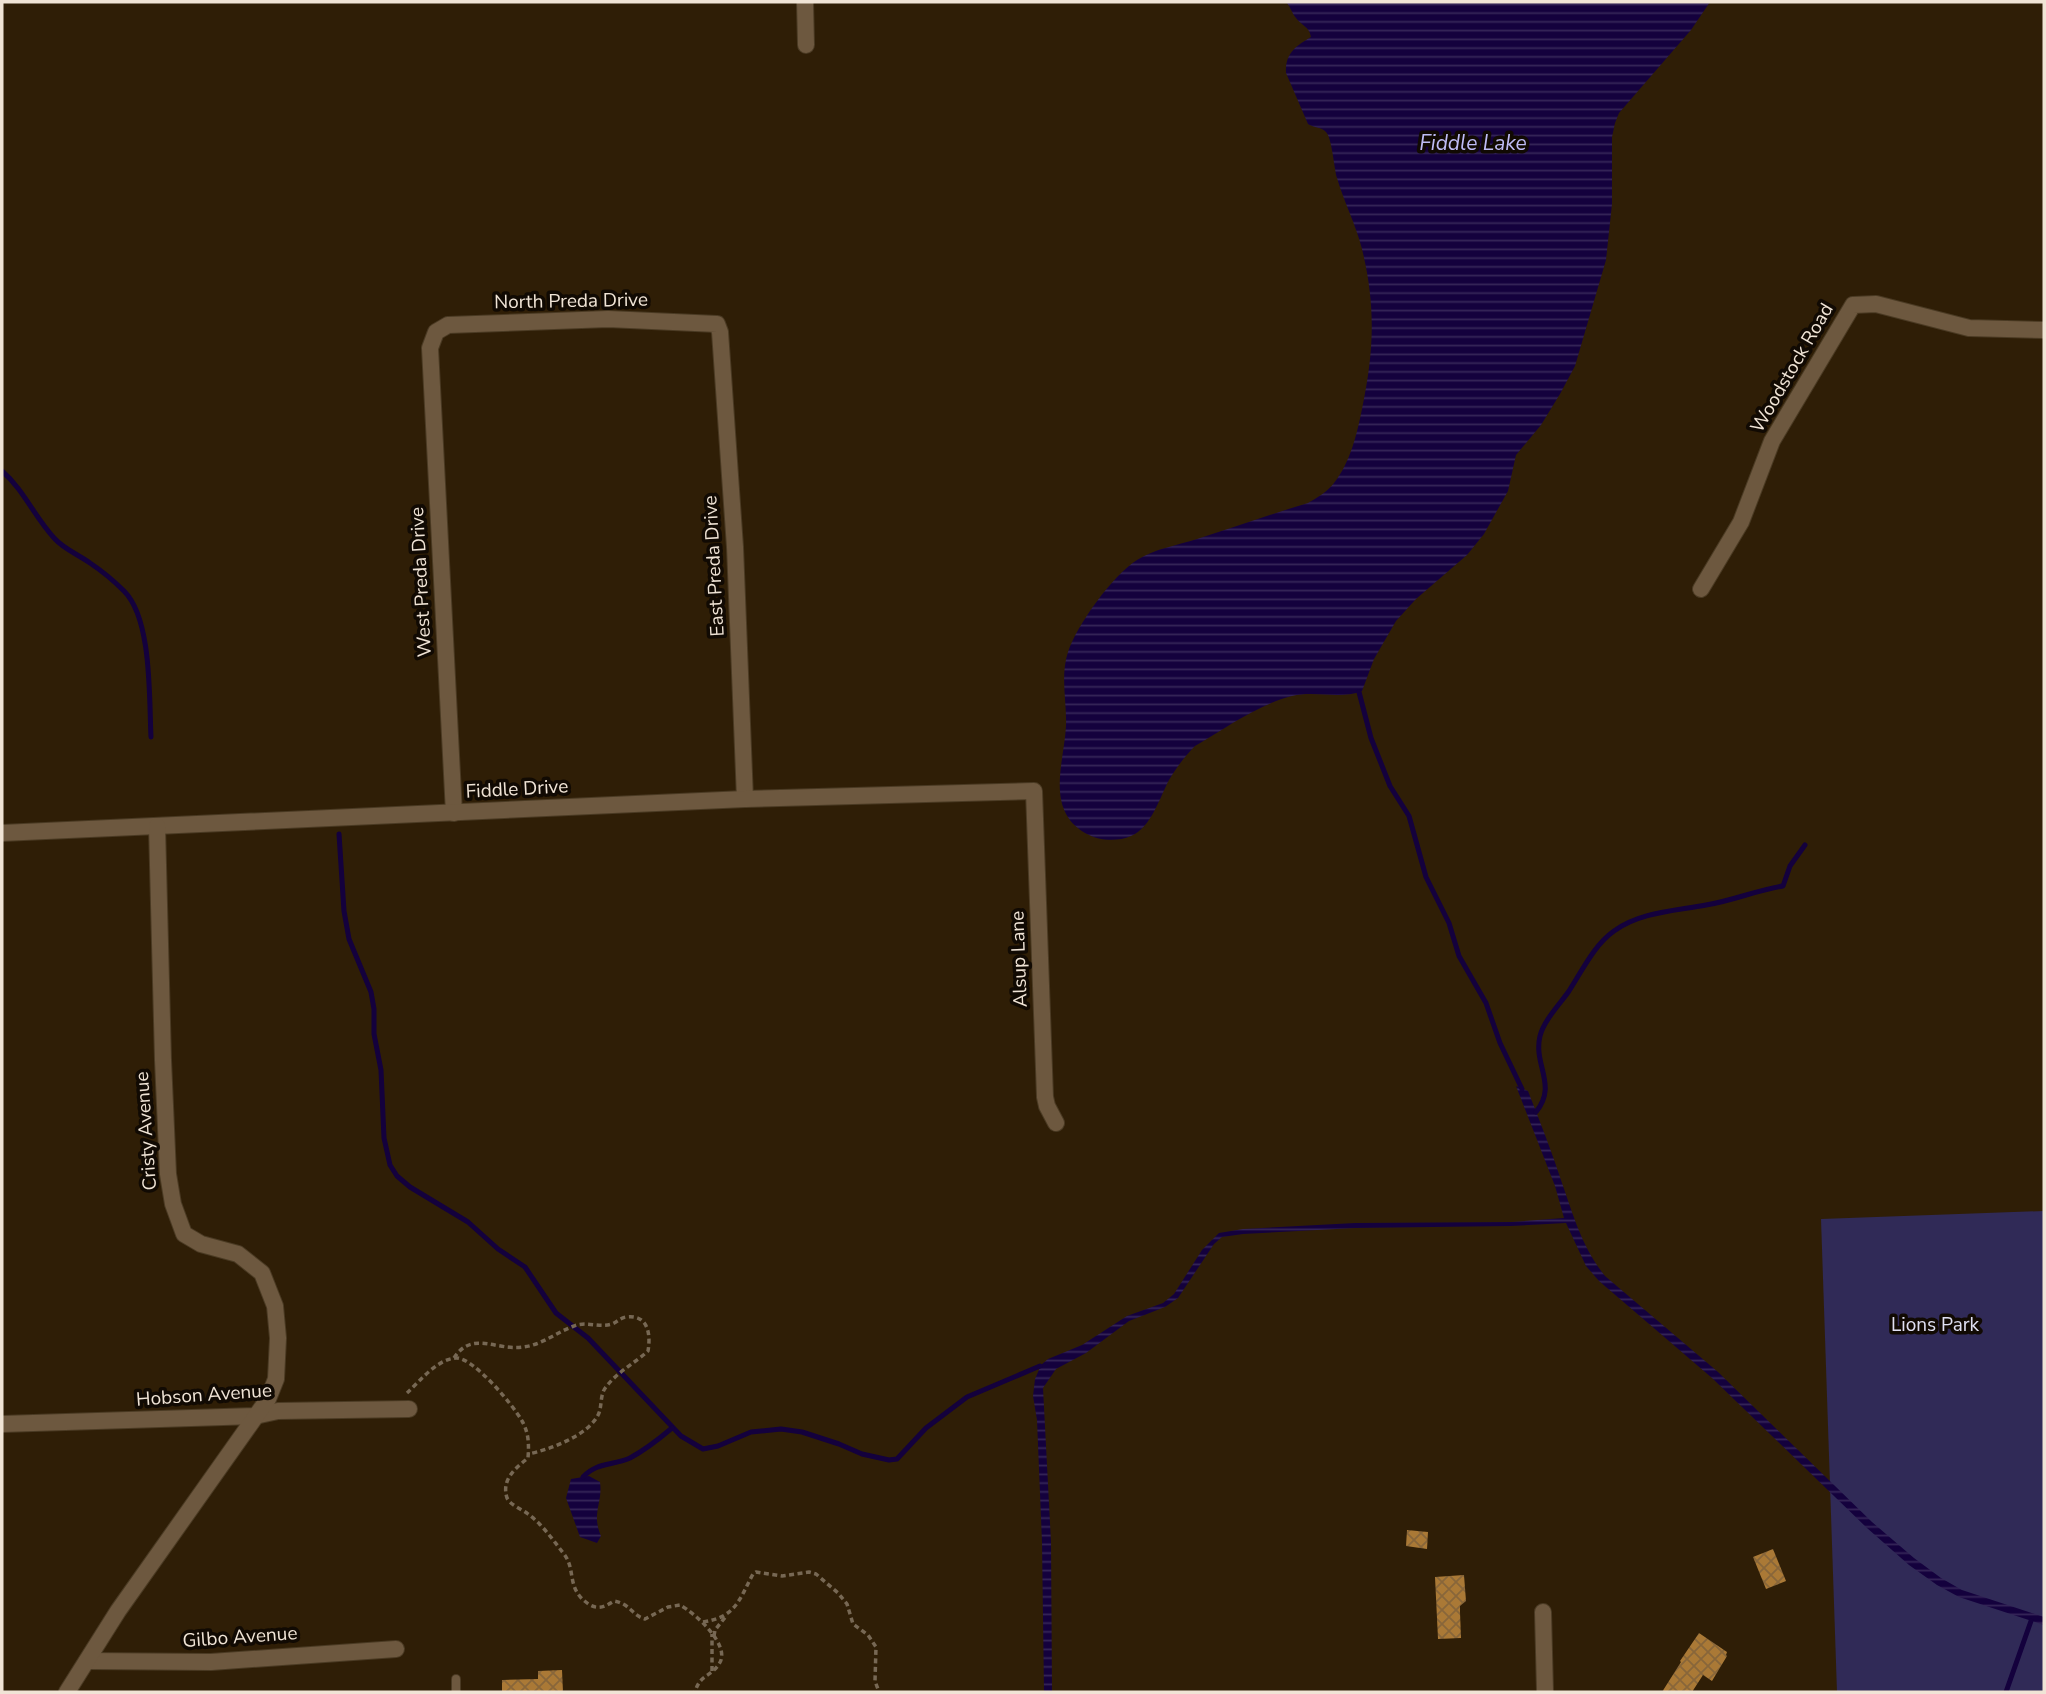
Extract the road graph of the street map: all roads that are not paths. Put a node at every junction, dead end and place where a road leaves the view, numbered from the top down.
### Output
1 (805, 2) edge
2 (806, 45) dead end
3 (2044, 330) edge
4 (720, 332) joint
5 (430, 348) joint
6 (1701, 589) dead end
7 (1034, 791) joint
8 (745, 799) junction
9 (454, 813) junction
10 (157, 826) junction
11 (2, 833) edge
12 (1056, 1122) dead end
13 (409, 1409) dead end
14 (255, 1416) junction
15 (2, 1424) edge
16 (1543, 1612) dead end
17 (396, 1649) dead end
18 (87, 1661) junction
19 (456, 1679) dead end
20 (67, 1692) edge
21 (456, 1692) edge
22 (1545, 1692) edge

1 - 2 street
3 - 6 street, Woodstock Road
4 - 5 street, North Preda Drive
4 - 8 street, East Preda Drive
5 - 9 street, West Preda Drive
7 - 8 street, Fiddle Drive
7 - 12 street, Alsup Lane
8 - 9 street, Fiddle Drive
9 - 10 street, Fiddle Drive
10 - 11 street, Fiddle Drive
10 - 14 street, Cristy Avenue
13 - 14 street, Hobson Avenue
14 - 15 street, Hobson Avenue
14 - 18 street, Cristy Avenue
16 - 22 street
17 - 18 street, Gilbo Avenue
18 - 20 street, Cristy Avenue
19 - 21 lane

